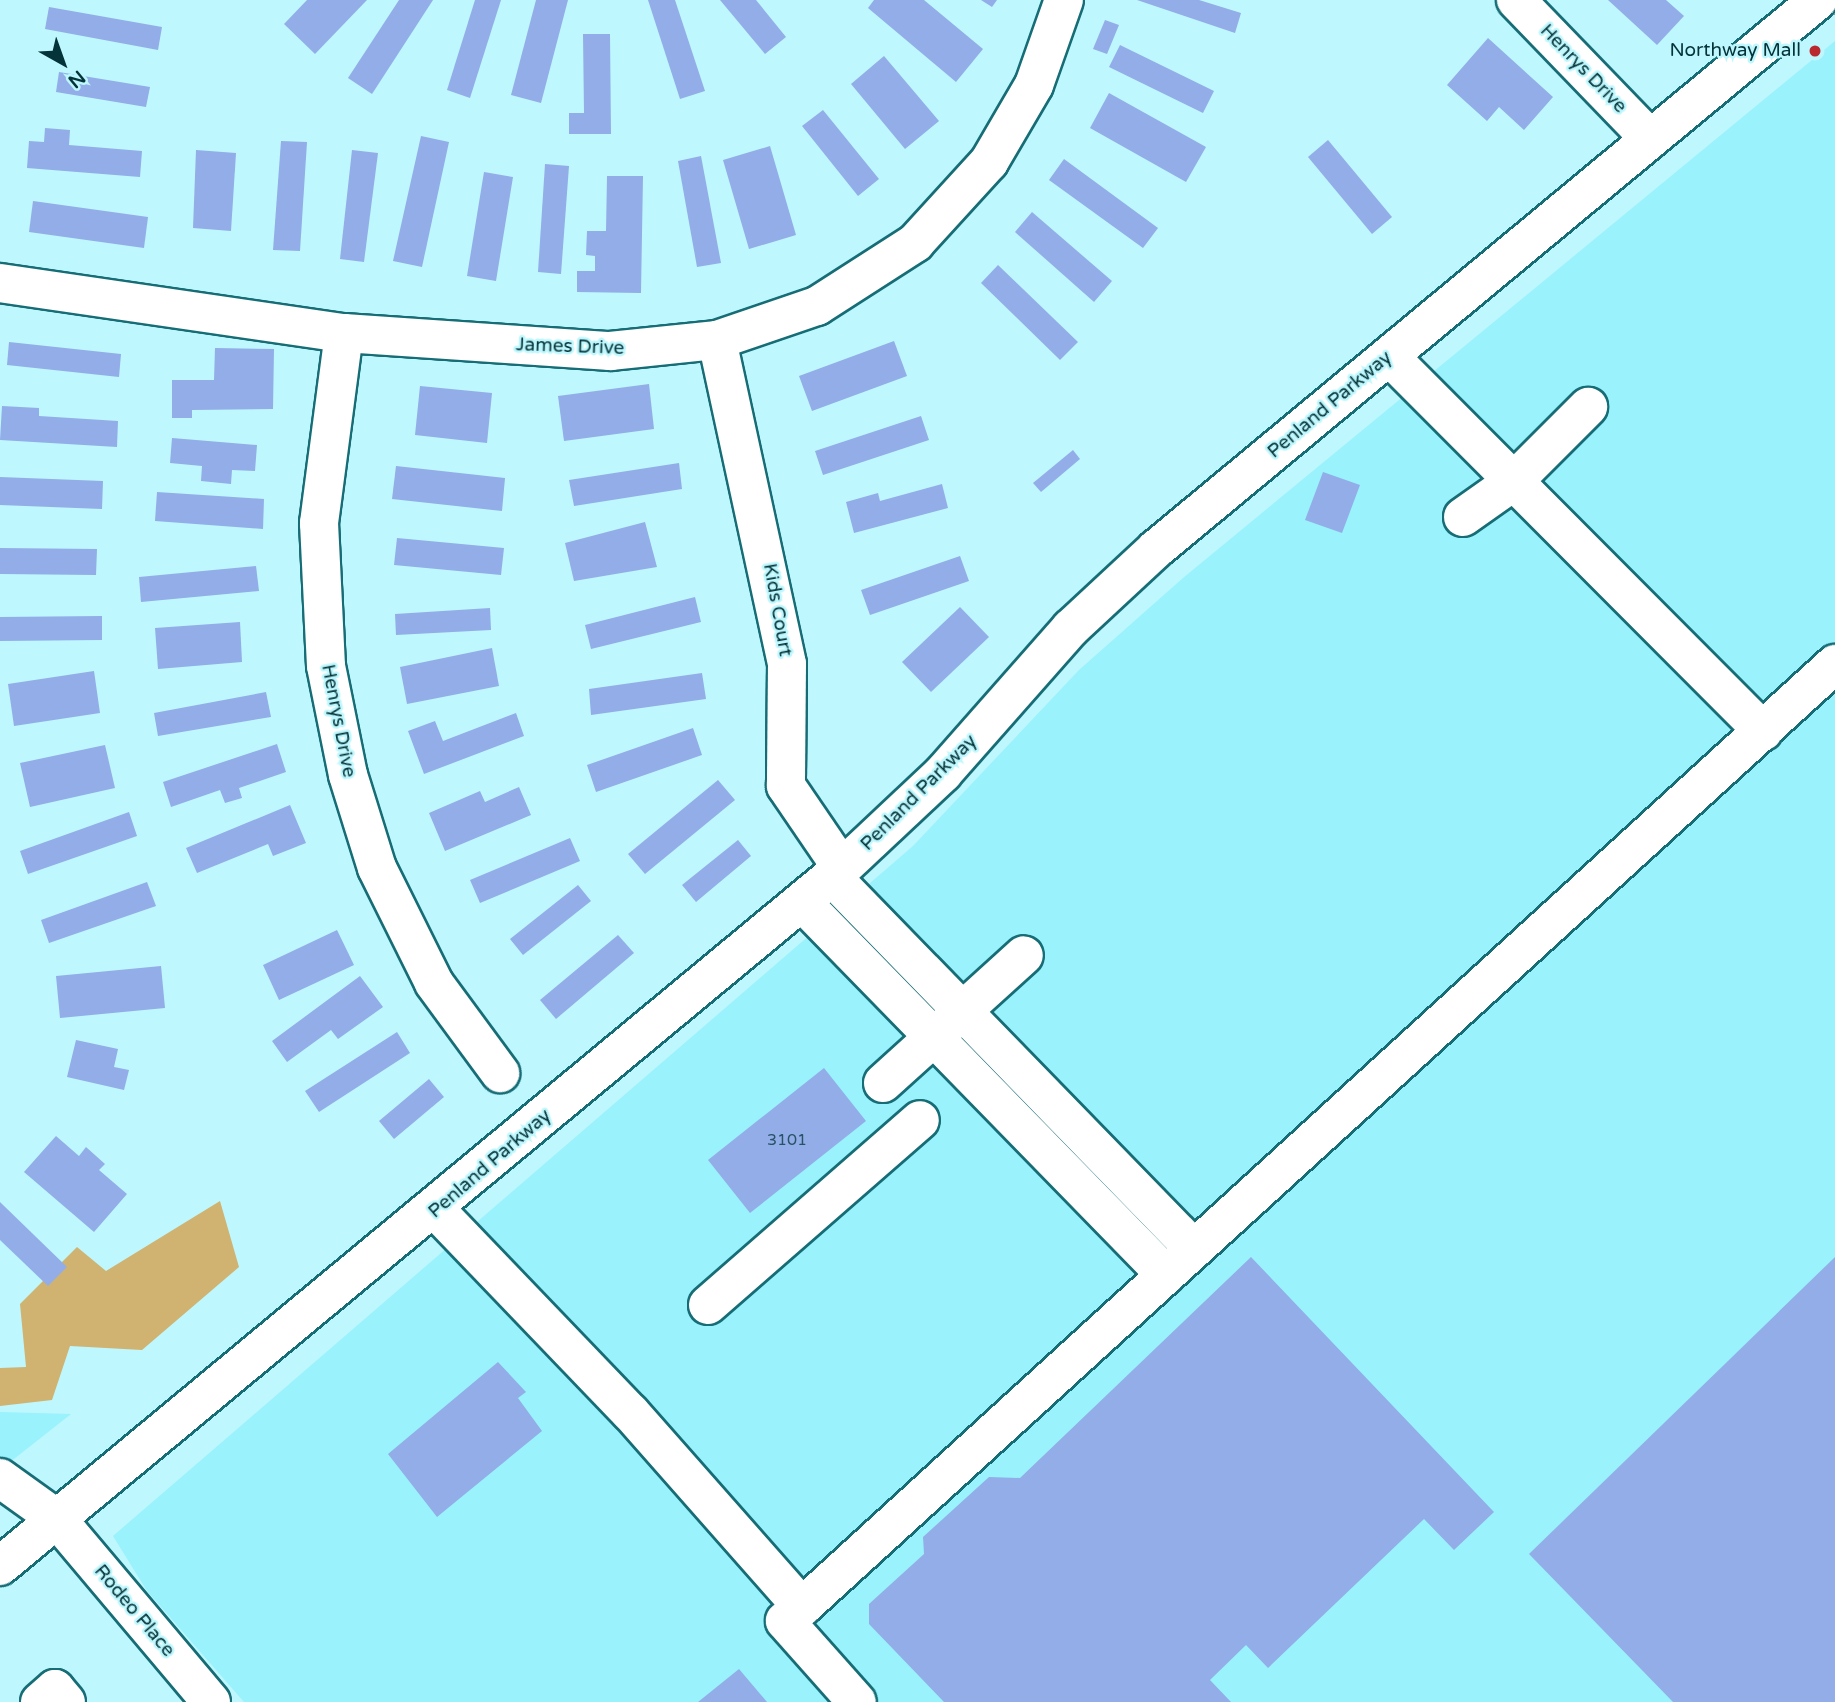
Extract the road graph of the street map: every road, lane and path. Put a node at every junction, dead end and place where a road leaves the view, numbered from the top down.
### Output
1 (1064, 0) edge
2 (1516, 0) edge
3 (1818, 0) edge
4 (1650, 139) junction
5 (0, 283) edge
6 (344, 333) junction
7 (717, 340) junction
8 (1389, 356) junction
9 (1588, 407) dead end
10 (1514, 481) junction
11 (1463, 517) dead end
12 (1835, 664) edge
13 (1763, 731) junction
14 (837, 872) junction
15 (802, 902) junction
16 (1024, 955) dead end
17 (961, 1010) junction
18 (934, 1037) junction
19 (500, 1073) dead end
20 (883, 1083) dead end
21 (920, 1120) dead end
22 (436, 1210) junction
23 (1194, 1249) junction
24 (1166, 1275) junction
25 (708, 1305) dead end
26 (0, 1478) edge
27 (57, 1519) junction
28 (0, 1566) edge
29 (802, 1607) junction
30 (40, 1702) edge
31 (66, 1702) edge
32 (211, 1702) edge
33 (857, 1702) edge

1 - 7 street, James Drive
2 - 4 street, Henrys Drive
3 - 4 street, Penland Parkway
4 - 8 street, Penland Parkway
5 - 6 street, James Drive
6 - 7 street, James Drive
6 - 19 street, Henrys Drive
7 - 14 street, Kids Court
8 - 10 street
8 - 14 street, Penland Parkway
9 - 10 street
10 - 11 street
10 - 13 street
12 - 13 street
13 - 23 street
14 - 15 street, Penland Parkway
14 - 17 street, Kids Court
15 - 18 street
15 - 22 street, Penland Parkway
16 - 17 street
17 - 18 street
17 - 23 street, Kids Court
18 - 20 street
18 - 24 street
21 - 25 street
22 - 27 street, Penland Parkway
22 - 29 street
23 - 24 street
24 - 29 street
26 - 27 street, Rodeo Place
27 - 28 street, Penland Parkway
27 - 32 street, Rodeo Place
29 - 33 street
30 - 31 street

